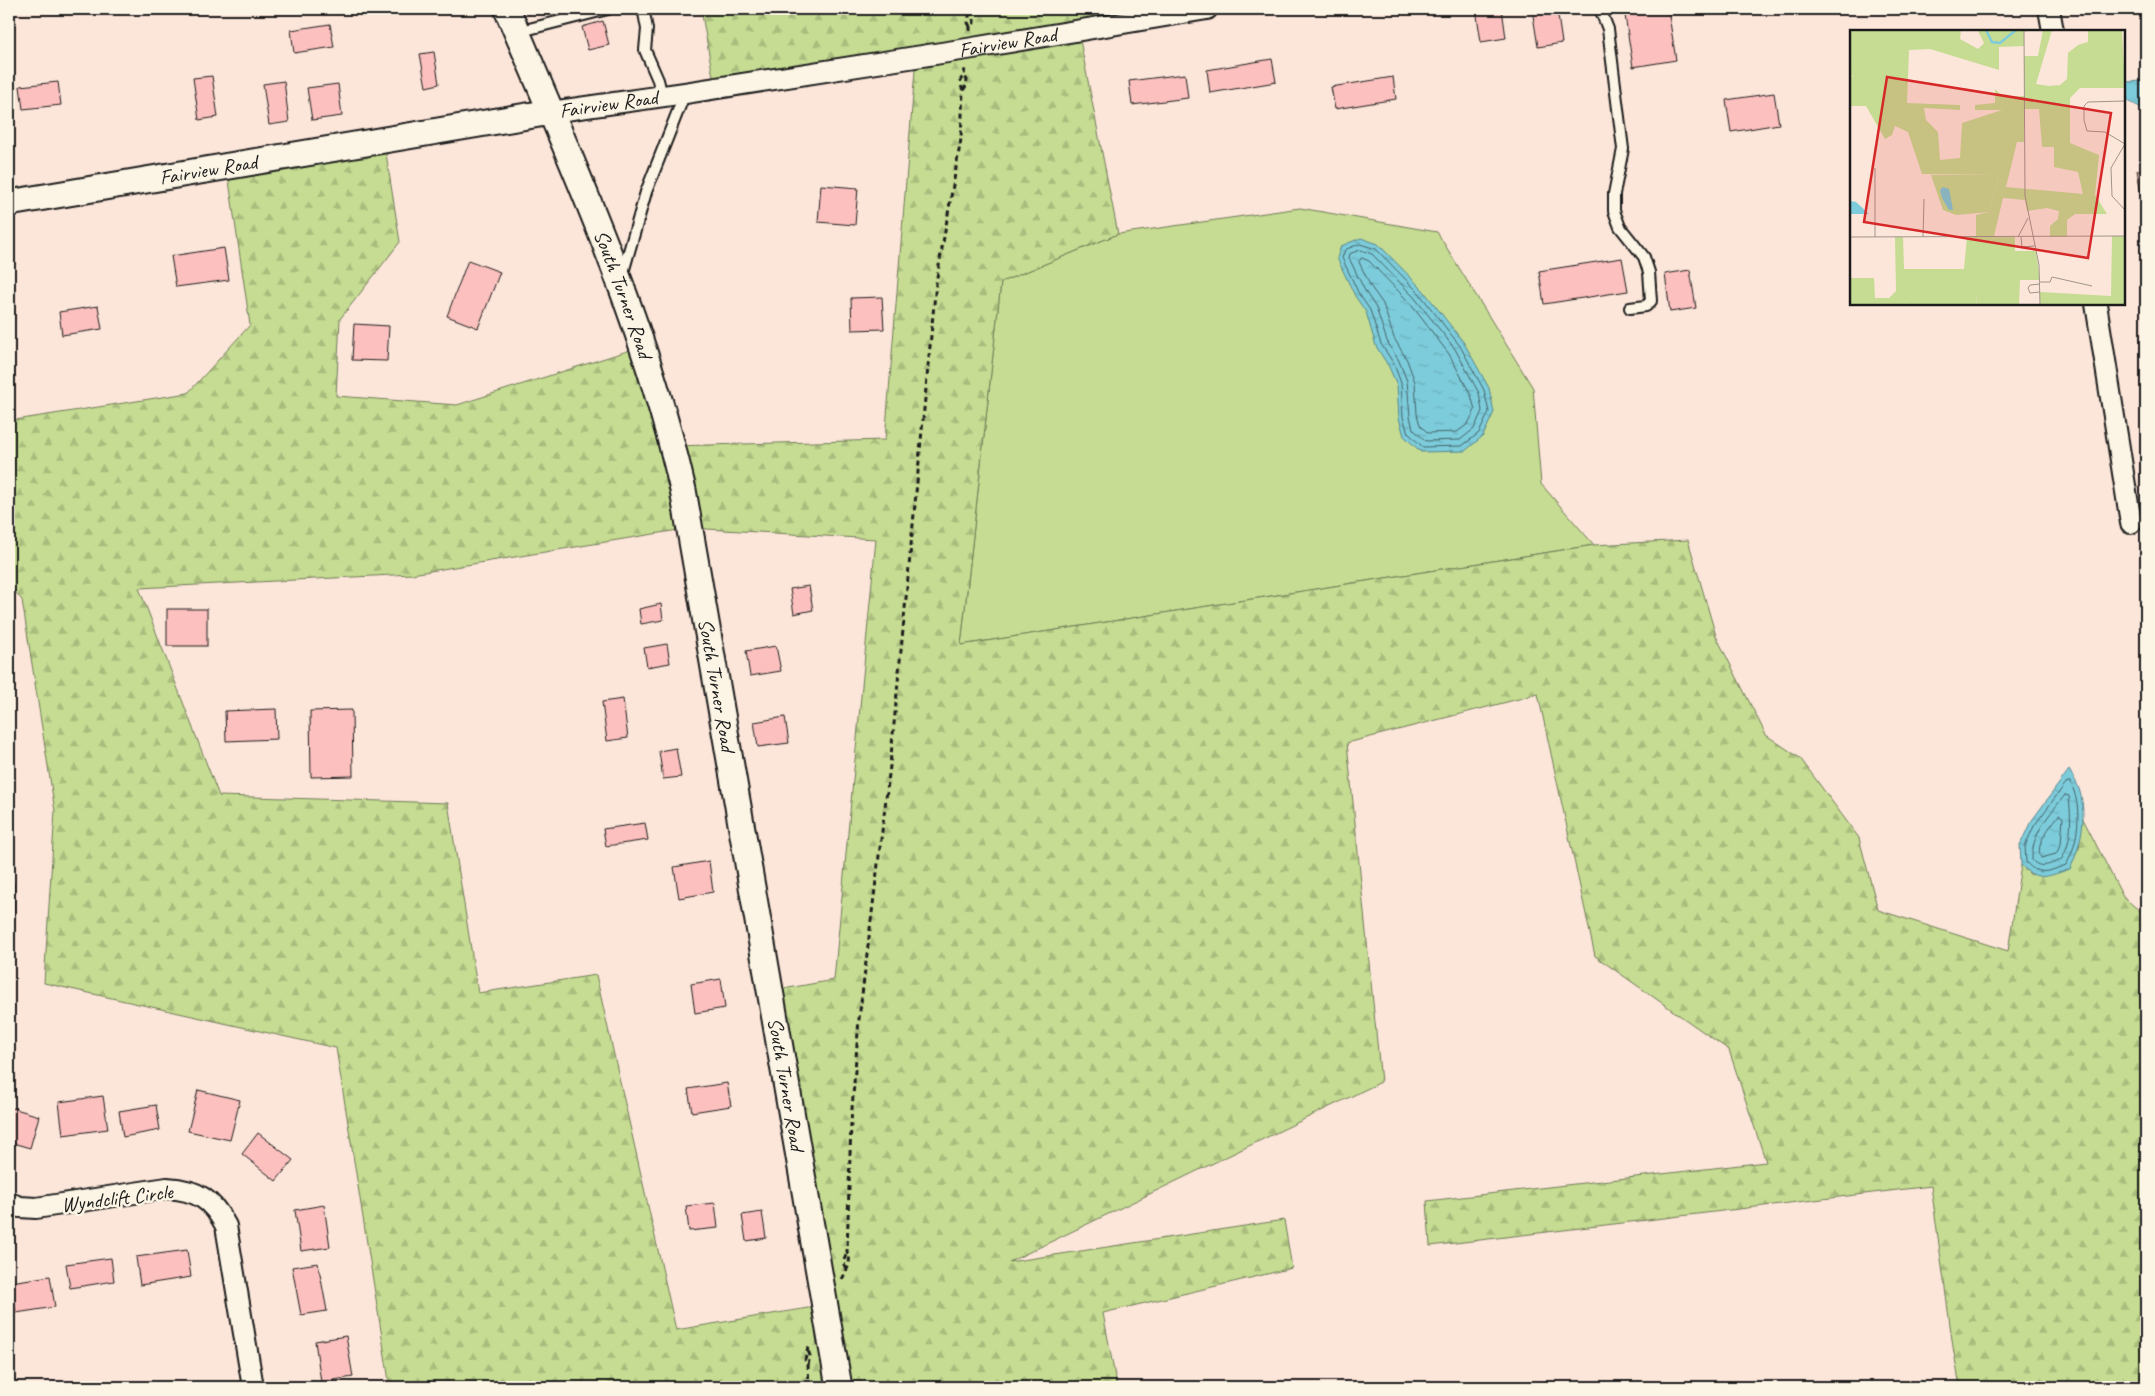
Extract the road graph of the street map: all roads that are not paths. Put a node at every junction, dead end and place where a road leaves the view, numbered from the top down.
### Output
1 (507, 9) edge
2 (608, 9) edge
3 (640, 9) edge
4 (1207, 9) edge
5 (1600, 9) edge
6 (2049, 9) edge
7 (2053, 30) edge
8 (517, 32) junction
9 (685, 93) junction
10 (662, 96) junction
11 (551, 112) junction
12 (9, 203) edge
13 (620, 282) junction
14 (2096, 305) edge
15 (1630, 308) dead end
16 (2131, 523) dead end
17 (9, 1203) edge
18 (253, 1387) edge
19 (840, 1387) edge

1 - 8 street, South Turner Road
2 - 8 lane
3 - 10 lane
4 - 9 street, Fairview Road
5 - 15 lane
6 - 7 street
8 - 11 street, South Turner Road
9 - 10 street, Fairview Road
9 - 13 lane
10 - 11 street, Fairview Road
11 - 12 street, Fairview Road
11 - 13 street, South Turner Road
13 - 19 street, South Turner Road
14 - 16 street
17 - 18 street, Wyndclift Circle

